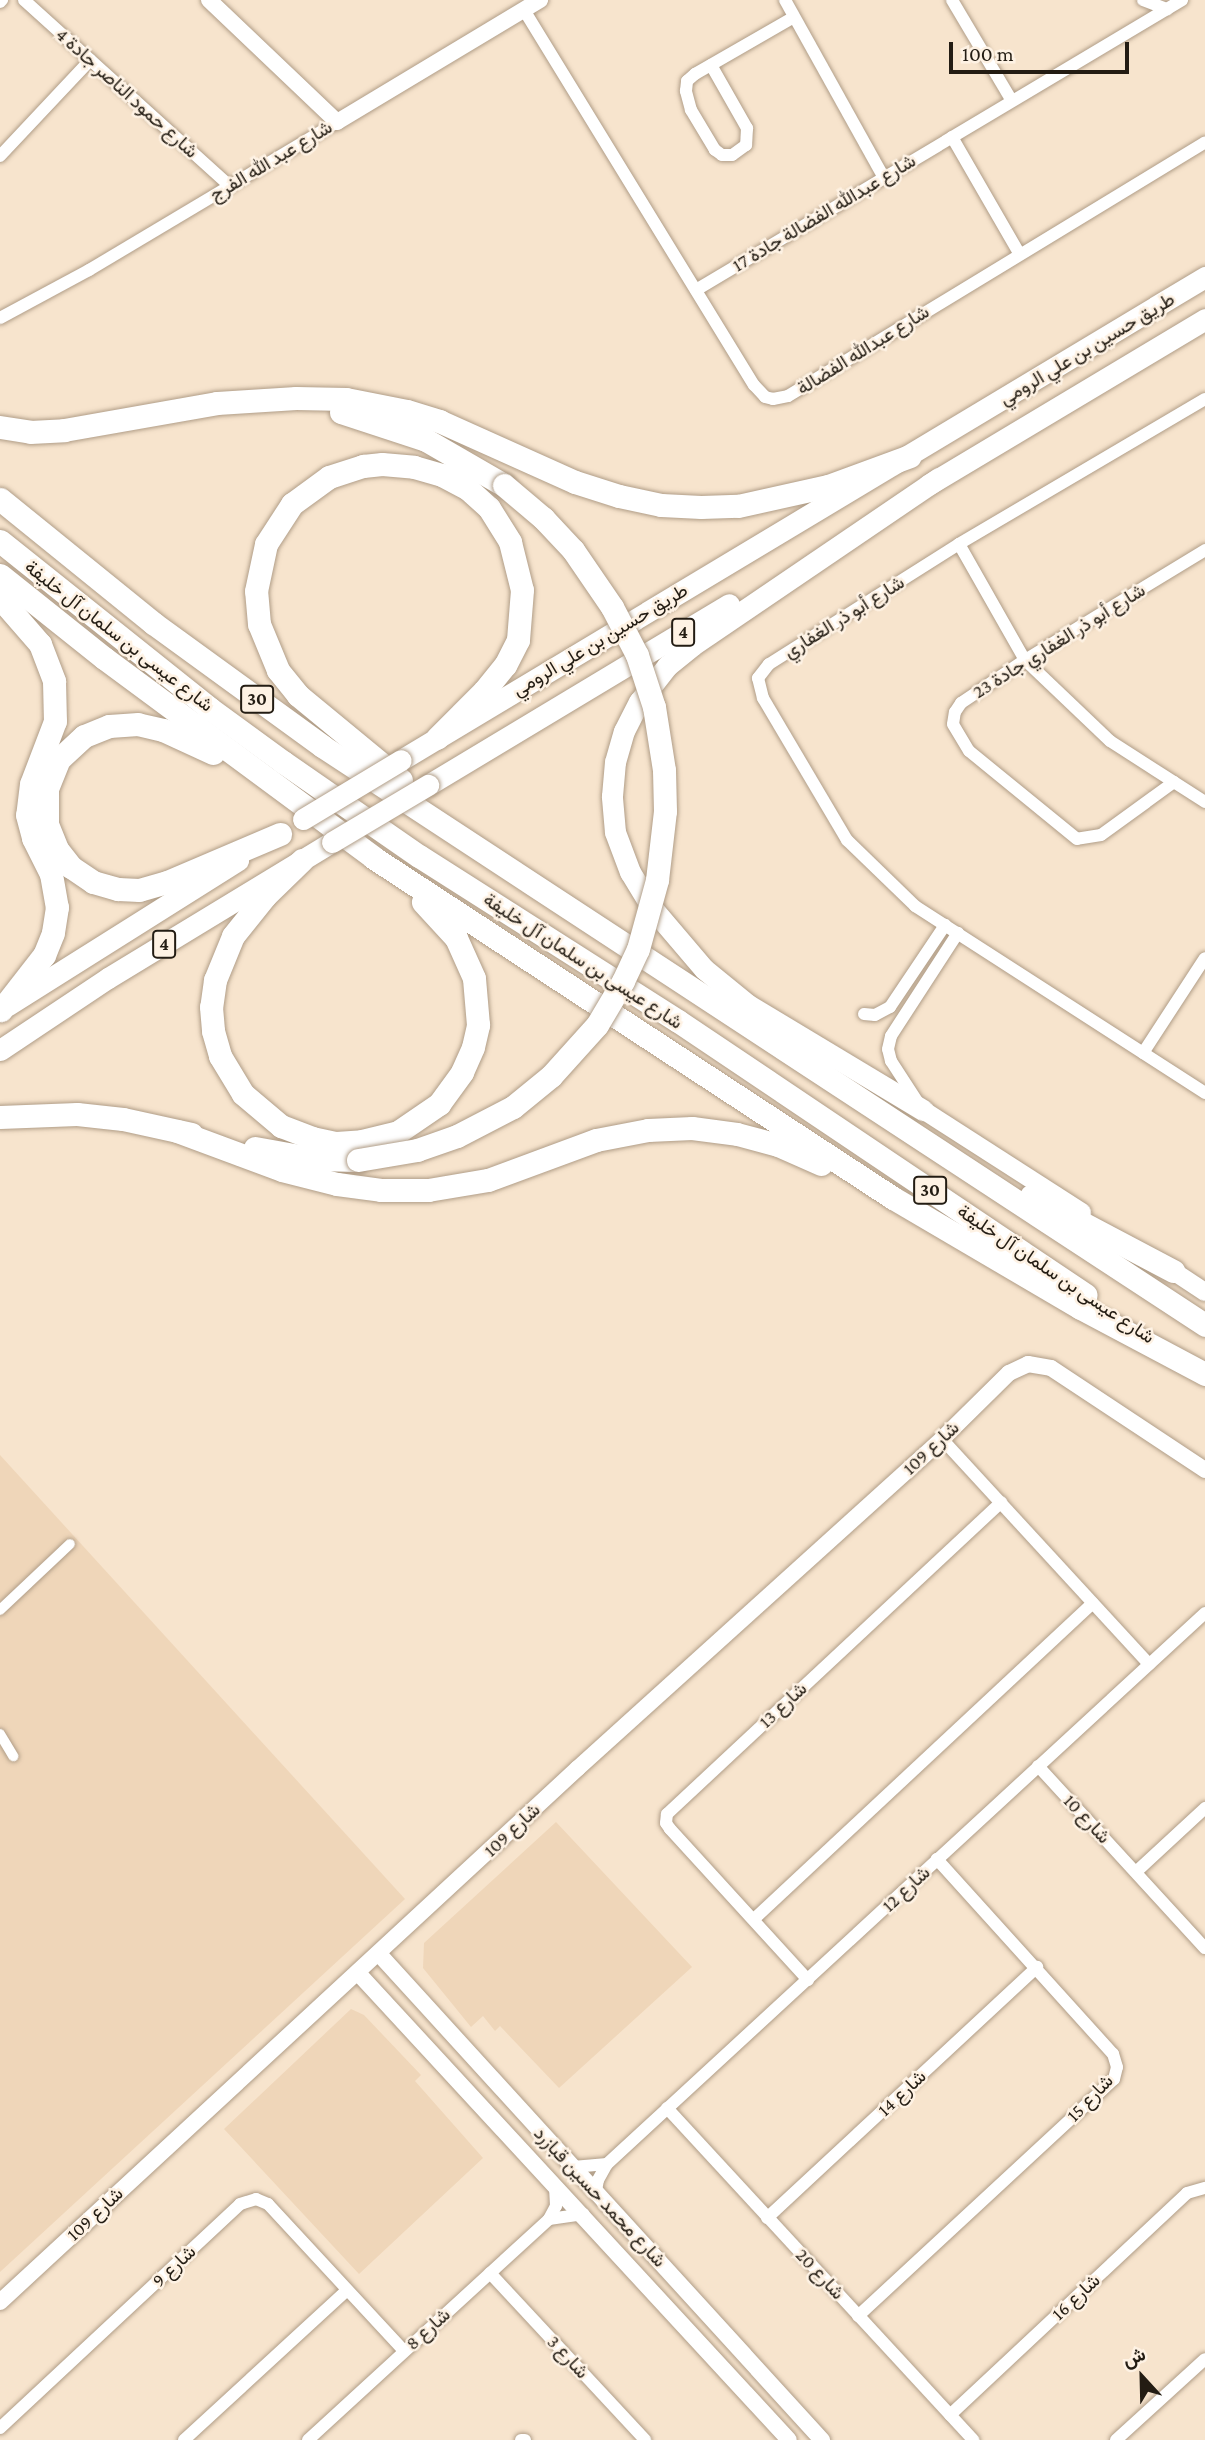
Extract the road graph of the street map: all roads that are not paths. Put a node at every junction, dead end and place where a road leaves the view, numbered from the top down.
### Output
1 (24, 0) edge
2 (209, 0) edge
3 (540, 0) edge
4 (785, 0) edge
5 (952, 0) edge
6 (1143, 0) edge
7 (1182, 0) edge
8 (1167, 9) junction
9 (524, 10) junction
10 (794, 17) junction
11 (90, 60) junction
12 (711, 65) junction
13 (1012, 101) junction
14 (337, 122) junction
15 (952, 137) junction
16 (1205, 142) edge
17 (0, 156) edge
18 (884, 177) junction
19 (230, 186) junction
20 (1019, 253) junction
21 (1205, 277) edge
22 (696, 289) junction
23 (0, 318) edge
24 (1205, 319) edge
25 (1205, 399) edge
26 (255, 400) junction
27 (0, 427) edge
28 (910, 456) junction
29 (939, 478) junction
30 (0, 499) edge
31 (0, 541) edge
32 (959, 544) junction
33 (1205, 550) edge
34 (0, 575) edge
35 (0, 598) edge
36 (1025, 660) junction
37 (437, 738) junction
38 (1174, 782) junction
39 (274, 786) junction
40 (1205, 803) edge
41 (280, 834) junction
42 (374, 858) junction
43 (302, 860) junction
44 (526, 880) junction
45 (945, 925) junction
46 (958, 933) junction
47 (1205, 958) edge
48 (1, 1010) edge
49 (903, 1014) junction
50 (0, 1050) edge
51 (1143, 1053) junction
52 (1205, 1093) edge
53 (923, 1110) junction
54 (884, 1115) junction
55 (0, 1117) edge
56 (177, 1131) junction
57 (892, 1198) junction
58 (1174, 1271) junction
59 (1205, 1292) edge
60 (1205, 1325) edge
61 (1182, 1359) junction
62 (1205, 1374) edge
63 (942, 1438) junction
64 (1205, 1471) edge
65 (1001, 1502) junction
66 (70, 1544) dead end
67 (1093, 1603) junction
68 (0, 1610) edge
69 (1205, 1613) edge
70 (1149, 1664) junction
71 (0, 1734) edge
72 (13, 1756) dead end
73 (1038, 1766) junction
74 (1205, 1808) edge
75 (937, 1860) junction
76 (1136, 1871) junction
77 (754, 1919) junction
78 (1205, 1948) edge
79 (379, 1954) junction
80 (1037, 1968) junction
81 (358, 1973) junction
82 (808, 1980) junction
83 (410, 2029) junction
84 (507, 2095) junction
85 (667, 2108) junction
86 (607, 2164) junction
87 (573, 2167) junction
88 (554, 2183) junction
89 (1205, 2188) edge
90 (596, 2191) junction
91 (584, 2214) junction
92 (767, 2218) junction
93 (549, 2219) junction
94 (490, 2273) junction
95 (346, 2291) junction
96 (0, 2302) edge
97 (858, 2316) junction
98 (404, 2350) junction
99 (1205, 2359) edge
100 (950, 2415) junction
101 (0, 2428) edge
102 (184, 2440) edge
103 (308, 2440) edge
104 (645, 2440) edge
105 (789, 2440) edge
106 (822, 2440) edge
107 (973, 2440) edge
108 (1116, 2440) edge

1 - 11 street, شارع حمود الناصر جادة 4
2 - 14 street
3 - 9 street, شارع عبد الله الفرج
4 - 10 street
5 - 13 street
6 - 8 street
7 - 8 street, شارع عبدالله الفضالة جادة 17
8 - 13 street, شارع عبدالله الفضالة جادة 17
9 - 14 street, شارع عبد الله الفرج
9 - 22 street, شارع عبدالله الفضالة
10 - 12 street
10 - 18 street
11 - 17 street
11 - 19 street, شارع حمود الناصر جادة 4
12 - 12 street
13 - 15 street, شارع عبدالله الفضالة جادة 17
14 - 19 street, شارع عبد الله الفرج
15 - 18 street, شارع عبدالله الفضالة جادة 17
15 - 20 street
16 - 20 street, شارع عبدالله الفضالة
18 - 22 street, شارع عبدالله الفضالة جادة 17
19 - 23 street, شارع عبد الله الفرج
20 - 22 street, شارع عبدالله الفضالة
21 - 28 highway, طريق حسين بن علي الرومي / 4
24 - 29 highway, طريق حسين بن علي الرومي / 4
25 - 32 street, شارع أبو ذر الغفاري
26 - 27 highway
26 - 28 highway
26 - 56 highway, bridge
28 - 37 highway, طريق حسين بن علي الرومي / 4
29 - 43 highway, طريق حسين بن علي الرومي / 4, bridge
29 - 53 highway
30 - 44 highway, شارع عيسى بن سلمان آل خليفة / 30
31 - 61 highway, شارع عيسى بن سلمان آل خليفة / 30
32 - 36 street
32 - 45 street, شارع أبو ذر الغفاري
33 - 36 street, شارع أبو ذر الغفاري جادة 23
34 - 39 highway
35 - 48 highway
36 - 38 street
36 - 38 street, شارع أبو ذر الغفاري جادة 23
37 - 41 highway, طريق حسين بن علي الرومي / 4, bridge
37 - 44 highway
38 - 40 street
39 - 41 highway
39 - 42 highway
41 - 48 highway, طريق حسين بن علي الرومي / 4
42 - 43 highway
42 - 57 highway
43 - 50 highway, طريق حسين بن علي الرومي / 4
44 - 54 highway, شارع عيسى بن سلمان آل خليفة / 30
45 - 46 street, شارع أبو ذر الغفاري
45 - 49 street
46 - 49 street
46 - 51 street, شارع أبو ذر الغفاري
47 - 51 street
49 - 53 street
51 - 52 street, شارع أبو ذر الغفاري
53 - 58 main road
54 - 58 highway
54 - 60 highway, 30
55 - 56 highway
56 - 57 highway
57 - 61 highway
58 - 59 main road
61 - 62 highway, 30
63 - 64 street, شارع 109
63 - 65 street
63 - 79 street, شارع 109
65 - 67 street
65 - 77 street, شارع 13
66 - 68 street
67 - 70 street
67 - 77 street
69 - 70 street, شارع 12
70 - 73 street, شارع 12
71 - 72 street
73 - 75 street, شارع 12
73 - 76 street, شارع 10
74 - 76 street
75 - 80 street, شارع 15
75 - 82 street, شارع 12
76 - 78 street, شارع 10
77 - 82 street, شارع 13
79 - 81 street, شارع 109
79 - 84 street, شارع محمد حسين قبازرد
80 - 92 street, شارع 14
80 - 97 street, شارع 15
81 - 83 street, شارع محمد حسين قبازرد
81 - 96 street, شارع 109
82 - 85 street, شارع 12
83 - 84 street
83 - 88 street, شارع محمد حسين قبازرد
84 - 87 street, شارع محمد حسين قبازرد
85 - 86 street, شارع 12
85 - 92 street, شارع 20
86 - 87 street
86 - 90 street, شارع 12
87 - 90 street, شارع محمد حسين قبازرد
88 - 91 street, شارع محمد حسين قبازرد
88 - 93 street
89 - 100 street, شارع 16
90 - 106 street, شارع محمد حسين قبازرد
91 - 93 street
91 - 105 street, شارع محمد حسين قبازرد
92 - 97 street, شارع 20
93 - 94 street, شارع 8
94 - 98 street, شارع 8
94 - 104 street, شارع 3
95 - 98 street, شارع 9
95 - 101 street, شارع 9
95 - 102 street
97 - 100 street, شارع 20
98 - 103 street, شارع 8
99 - 108 street
100 - 107 street, شارع 20

